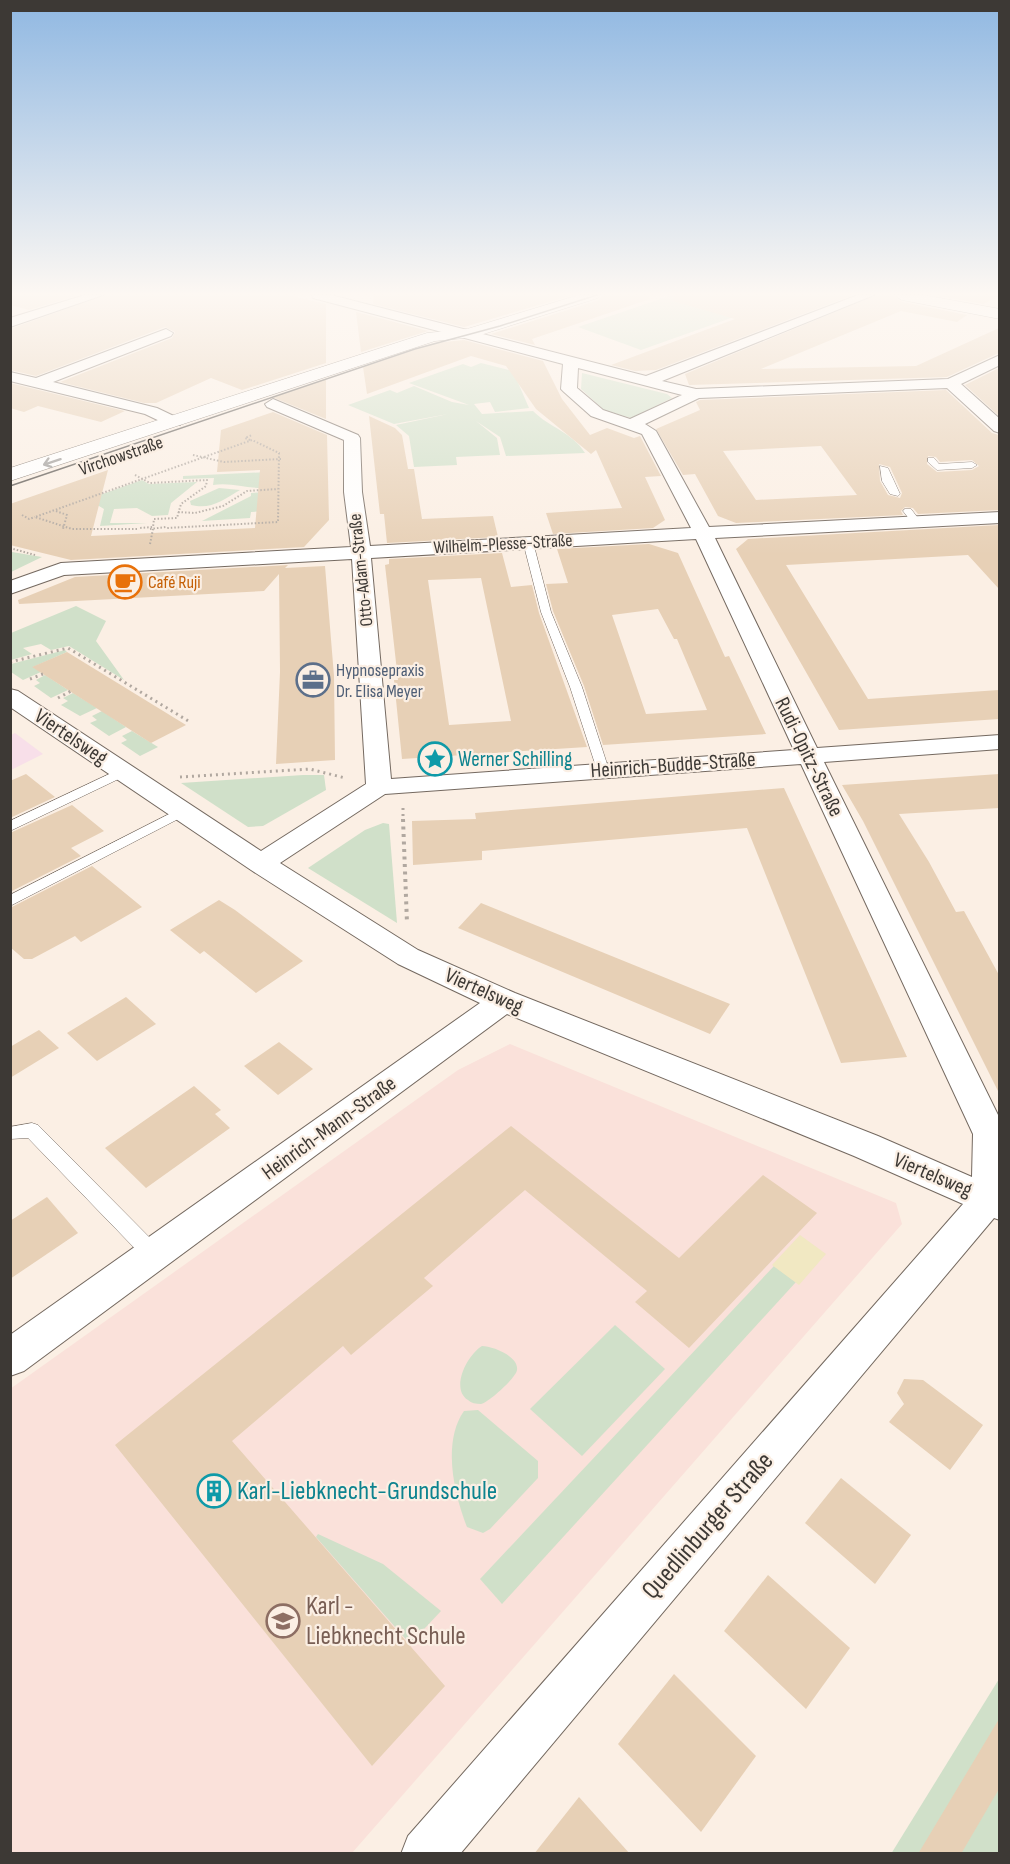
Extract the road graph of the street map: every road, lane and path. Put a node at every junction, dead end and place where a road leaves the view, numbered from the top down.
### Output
1 (39, 382) joint
2 (295, 382) edge
3 (338, 382) edge
4 (570, 382) edge
5 (652, 382) edge
6 (951, 383) joint
7 (696, 394) junction
8 (10, 395) edge
9 (273, 404) junction
10 (174, 422) junction
11 (633, 424) junction
12 (999, 428) edge
13 (252, 435) dead end
14 (251, 441) junction
15 (193, 455) dead end
16 (201, 459) junction
17 (281, 459) junction
18 (931, 460) dead end
19 (972, 465) dead end
20 (883, 468) dead end
21 (10, 475) edge
22 (135, 475) dead end
23 (142, 479) junction
24 (278, 489) junction
25 (10, 493) edge
26 (895, 494) dead end
27 (55, 510) junction
28 (178, 512) junction
29 (22, 515) dead end
30 (35, 517) junction
31 (999, 518) edge
32 (226, 525) junction
33 (153, 527) junction
34 (167, 528) junction
35 (63, 529) junction
36 (138, 529) junction
37 (226, 529) dead end
38 (80, 531) junction
39 (702, 532) junction
40 (76, 536) dead end
41 (528, 542) junction
42 (10, 548) edge
43 (361, 552) junction
44 (41, 556) dead end
45 (10, 588) edge
46 (10, 662) edge
47 (43, 674) dead end
48 (19, 688) edge
49 (71, 692) dead end
50 (54, 699) dead end
51 (190, 722) dead end
52 (999, 742) edge
53 (808, 754) junction
54 (603, 770) junction
55 (128, 776) junction
56 (391, 786) junction
57 (181, 813) junction
58 (10, 826) edge
59 (260, 864) junction
60 (10, 901) edge
61 (408, 957) junction
62 (504, 1001) junction
63 (15, 1133) dead end
64 (994, 1202) edge
65 (153, 1254) junction
66 (10, 1358) edge
67 (426, 1854) edge

1 - 8 street
1 - 10 street
2 - 10 main road, Virchowstraße
3 - 9 main road, Virchowstraße
4 - 11 street, Rudi-Opitz-Straße
5 - 7 street
6 - 7 street
6 - 12 street
7 - 11 street
9 - 25 main road, Virchowstraße
9 - 43 street, Otto-Adam-Straße
10 -> 21 main road, Virchowstraße
11 - 39 street, Rudi-Opitz-Straße
13 - 14 path
14 - 16 path
14 - 17 path
15 - 16 path
16 - 17 path
16 - 23 path
17 - 24 path
18 - 19 lane
20 - 26 lane
22 - 23 path
23 - 27 path
23 - 28 path
24 - 28 path
24 - 32 path
27 - 30 path
27 - 35 path
28 - 33 path
29 - 30 path
30 - 35 path
31 - 39 street, Wilhelm-Plesse-Straße
32 - 34 path
32 - 37 path
33 - 34 path
33 - 36 path
34 - 36 path
35 - 38 path
36 - 38 path
38 - 40 path
39 - 41 street, Wilhelm-Plesse-Straße
39 - 53 street, Rudi-Opitz-Straße
41 - 43 street, Wilhelm-Plesse-Straße
41 - 54 lane
42 - 44 path
43 - 45 street, Wilhelm-Plesse-Straße
43 - 56 street, Otto-Adam-Straße
46 - 51 path
47 - 48 path
48 - 55 street, Viertelsweg
49 - 50 path
52 - 53 street, Heinrich-Budde-Straße
53 - 54 street, Heinrich-Budde-Straße
53 - 64 street, Rudi-Opitz-Straße
54 - 56 street, Heinrich-Budde-Straße
55 - 56 path
55 - 57 street, Viertelsweg
55 - 58 lane
56 - 59 street, Heinrich-Budde-Straße
56 - 61 path
57 - 59 street, Viertelsweg
57 - 60 lane
59 - 61 street, Viertelsweg
61 - 62 street, Viertelsweg
62 - 64 street, Viertelsweg
62 - 65 street, Heinrich-Mann-Straße
63 - 65 lane
64 - 67 street, Quedlinburger Straße
65 - 66 street, Heinrich-Mann-Straße

